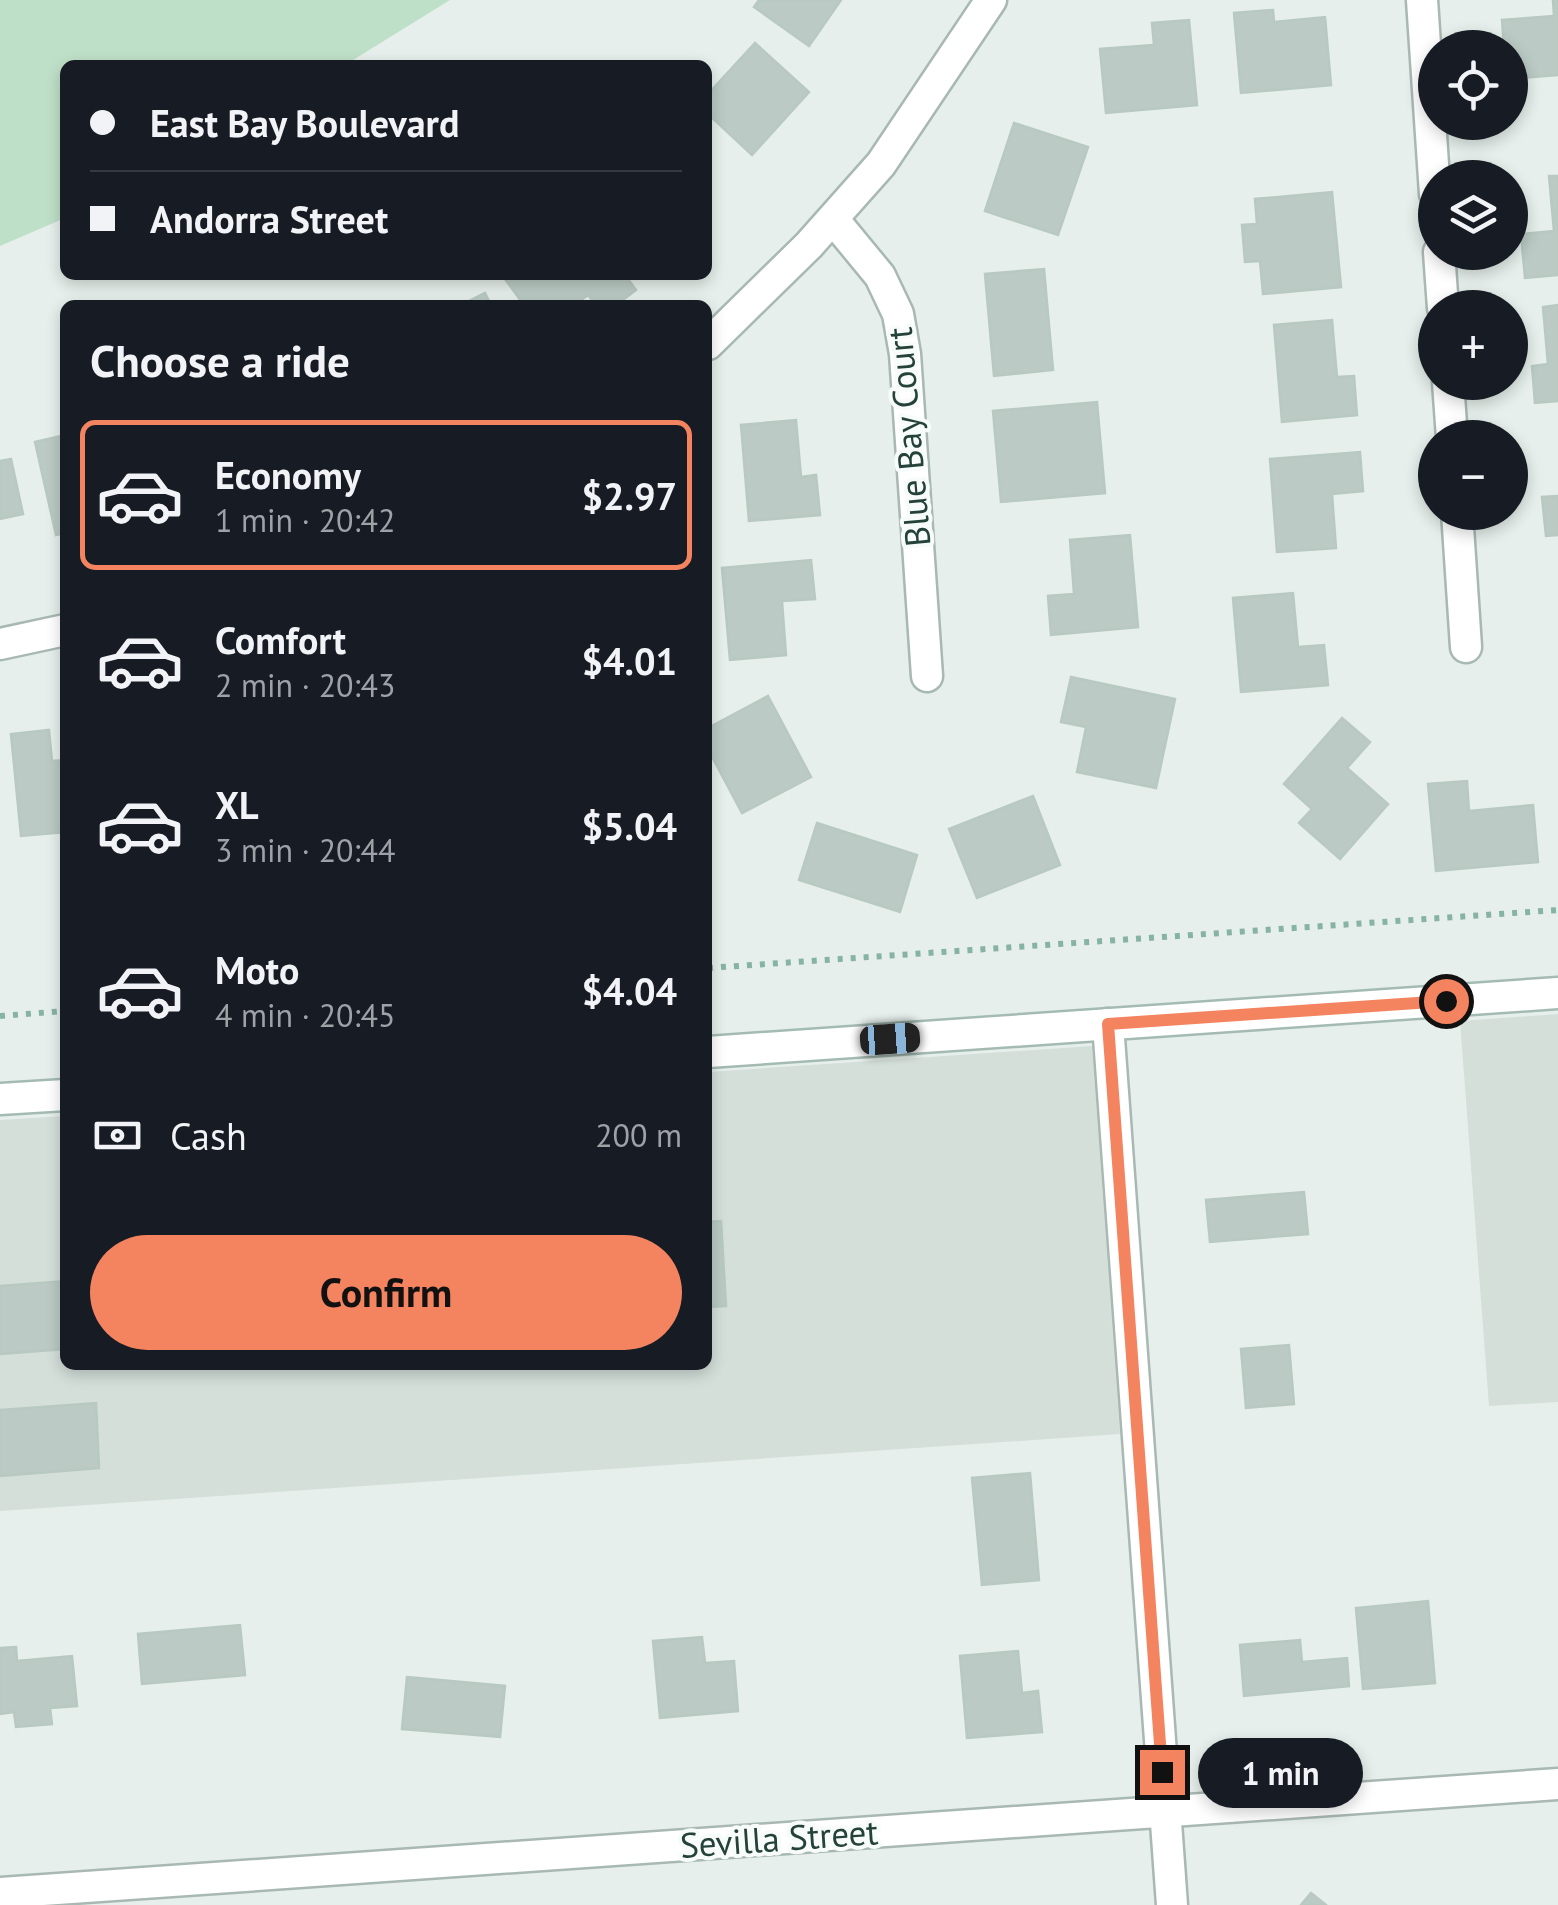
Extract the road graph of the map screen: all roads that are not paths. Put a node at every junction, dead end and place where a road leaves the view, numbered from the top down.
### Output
1 (991, 0) edge
2 (1422, 0) edge
3 (1433, 160) edge
4 (833, 219) junction
5 (712, 340) edge
6 (1458, 530) edge
7 (60, 631) edge
8 (0, 644) edge
9 (1466, 647) dead end
10 (926, 676) dead end
11 (1558, 993) edge
12 (1108, 1024) junction
13 (712, 1052) edge
14 (60, 1095) edge
15 (0, 1099) edge
16 (1558, 1784) edge
17 (1165, 1811) junction
18 (0, 1893) edge
19 (1172, 1905) edge

1 - 4 street
2 - 3 street
4 - 5 street
4 - 10 street, Blue Bay Court
6 - 9 street
7 - 8 street
11 - 12 street
12 - 13 street
12 - 17 street
14 - 15 street
16 - 17 street, Sevilla Street
17 - 18 street, Sevilla Street
17 - 19 street

